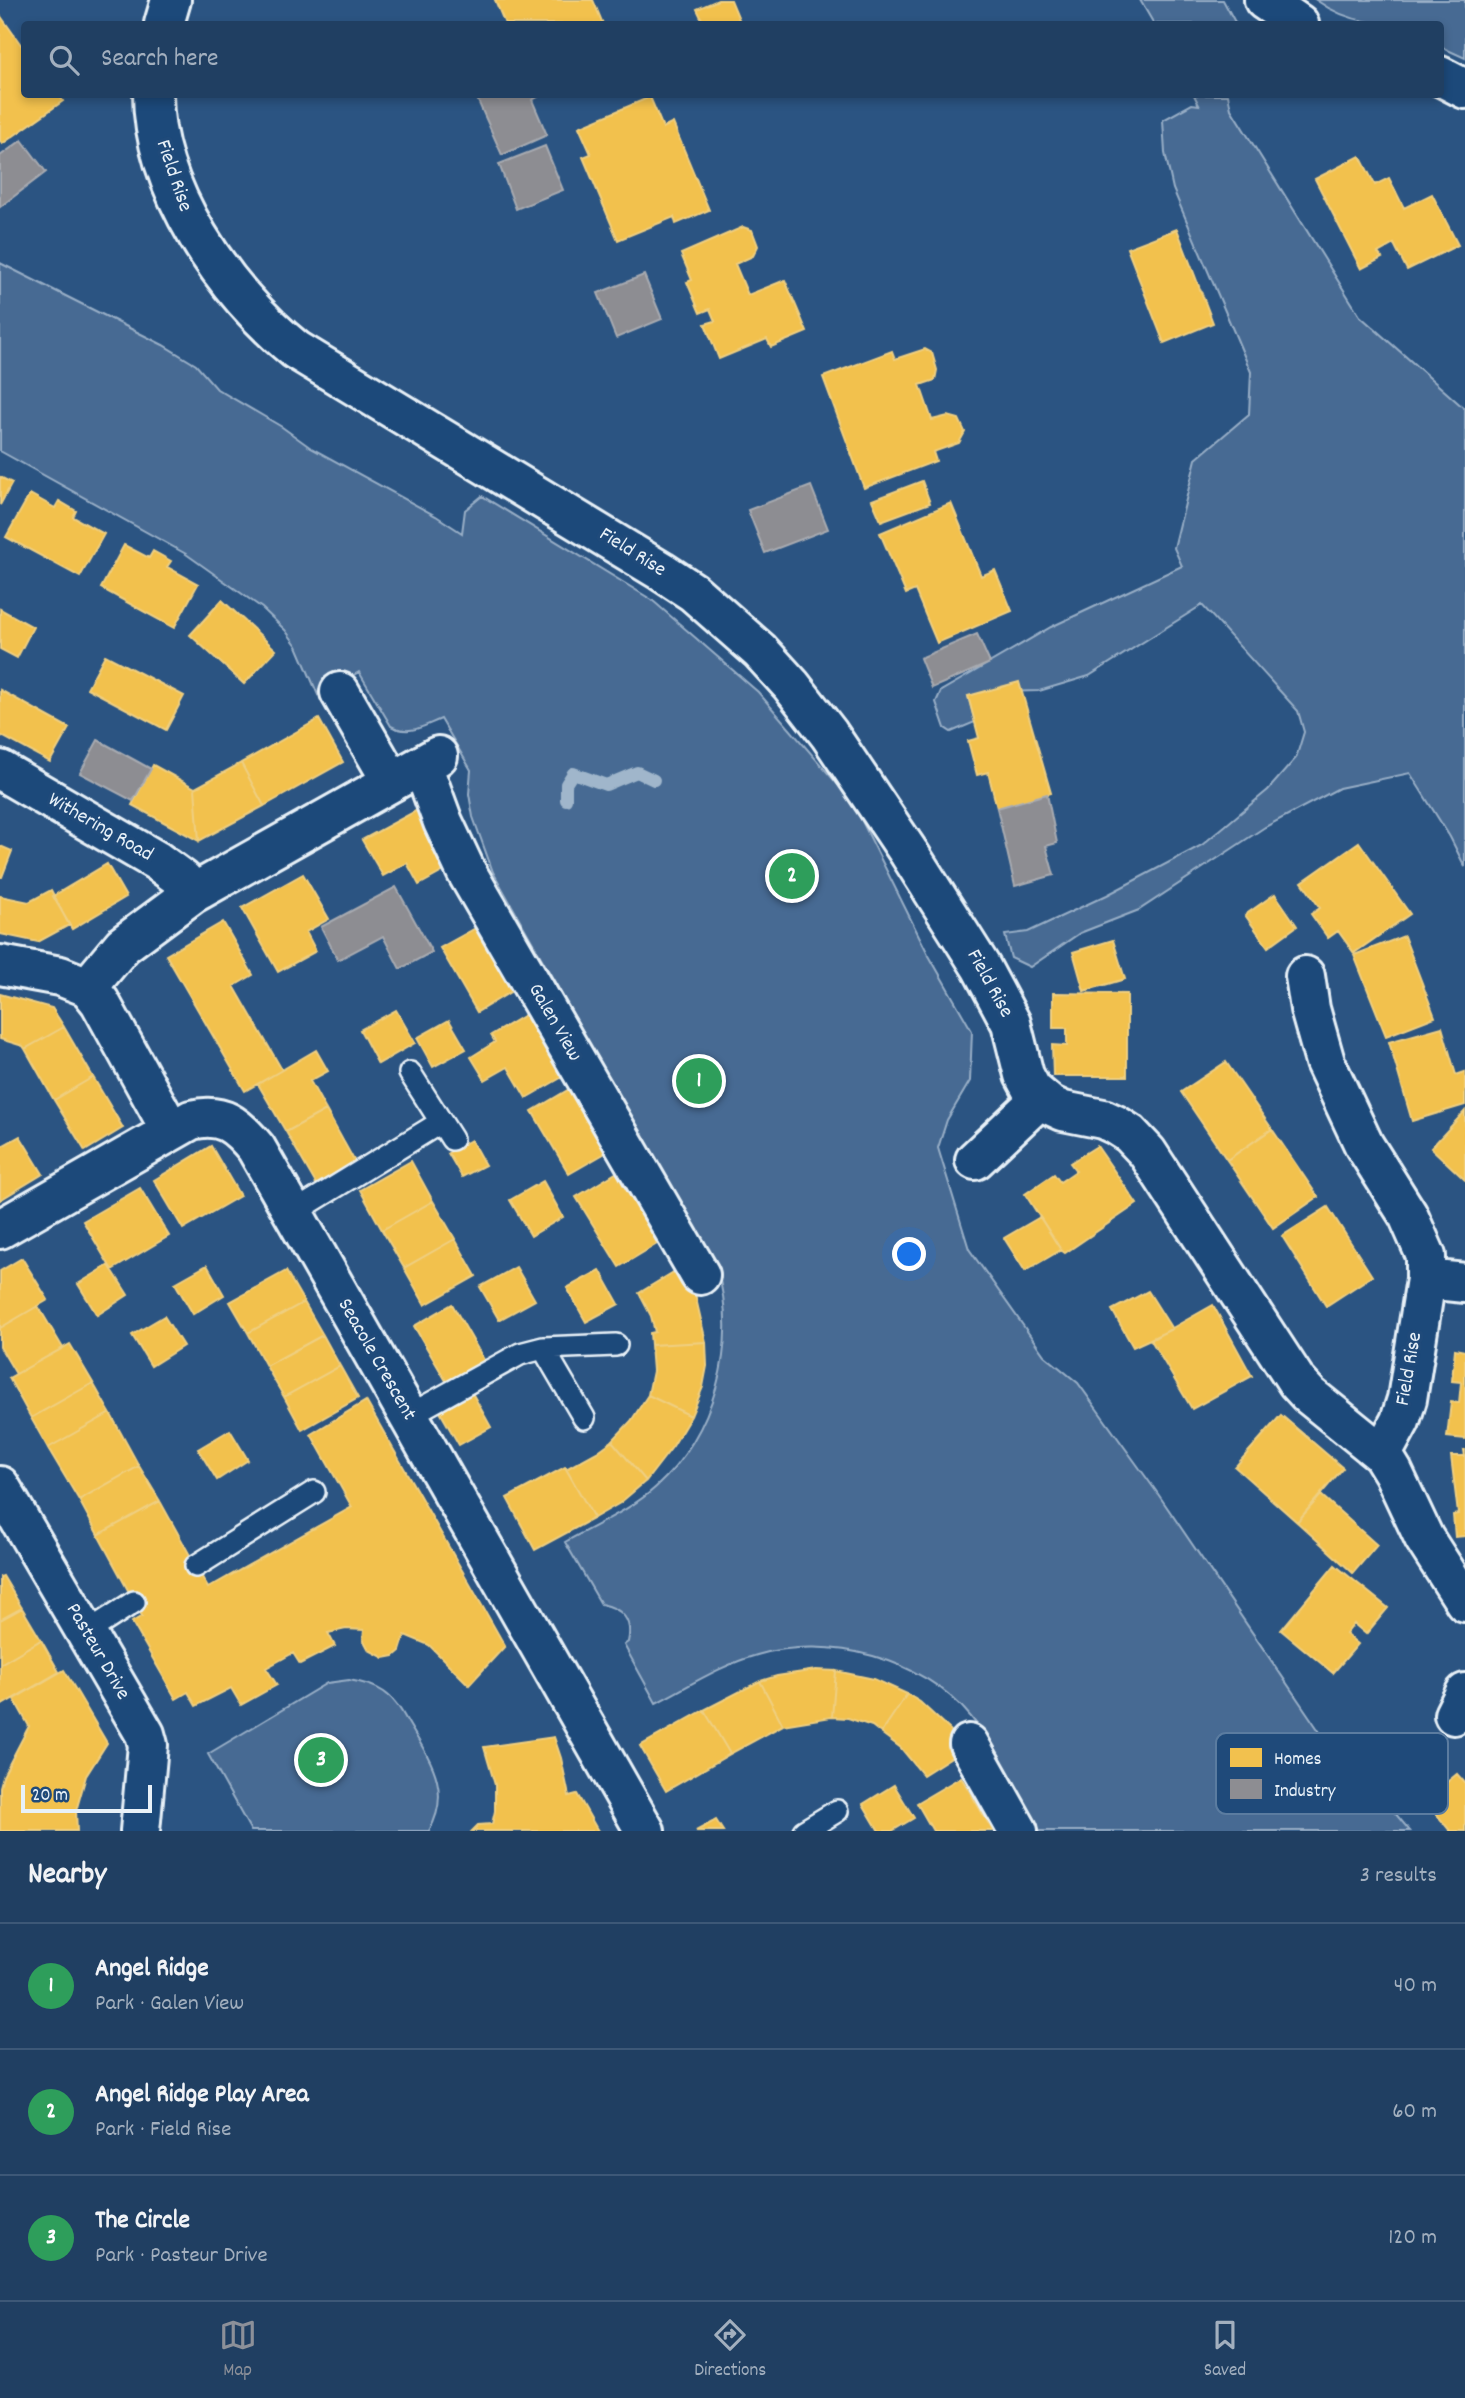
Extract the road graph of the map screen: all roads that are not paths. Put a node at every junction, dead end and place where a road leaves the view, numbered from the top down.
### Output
1 (171, 0) edge
2 (1264, 0) edge
3 (165, 21) edge
4 (1295, 21) edge
5 (1444, 78) edge
6 (1465, 89) edge
7 (153, 98) edge
8 (340, 692) dead end
9 (417, 768) junction
10 (0, 770) edge
11 (192, 894) junction
12 (0, 965) edge
13 (1305, 975) dead end
14 (88, 987) junction
15 (410, 1073) dead end
16 (1041, 1098) junction
17 (172, 1130) junction
18 (975, 1160) dead end
19 (293, 1213) junction
20 (0, 1229) edge
21 (700, 1275) dead end
22 (1426, 1279) junction
23 (1465, 1283) edge
24 (616, 1345) dead end
25 (543, 1348) junction
26 (408, 1416) junction
27 (584, 1418) dead end
28 (1382, 1454) junction
29 (0, 1486) edge
30 (314, 1492) dead end
31 (196, 1566) dead end
32 (134, 1602) dead end
33 (1465, 1602) edge
34 (86, 1633) junction
35 (969, 1744) dead end
36 (837, 1811) dead end
37 (140, 1831) edge
38 (645, 1831) edge
39 (803, 1831) edge
40 (1018, 1831) edge

1 - 3 street
2 - 4 street
5 - 6 street
7 - 16 street, Field Rise
8 - 9 street
9 - 11 street
9 - 21 street, Galen View
10 - 11 street, Withering Road
11 - 14 street
12 - 14 street
13 - 22 street, Field Rise
14 - 17 street
15 - 19 lane
16 - 18 street
16 - 28 street
17 - 19 street, Seacole Crescent
17 - 20 street, Seacole Crescent
19 - 26 street, Seacole Crescent
22 - 23 street
22 - 28 street, Field Rise
24 - 25 lane
25 - 26 lane
25 - 27 lane
26 - 38 street, Seacole Crescent
28 - 33 street
29 - 34 street, Pasteur Drive
30 - 31 lane
32 - 34 lane
34 - 37 street, Pasteur Drive
35 - 40 street
36 - 39 lane

